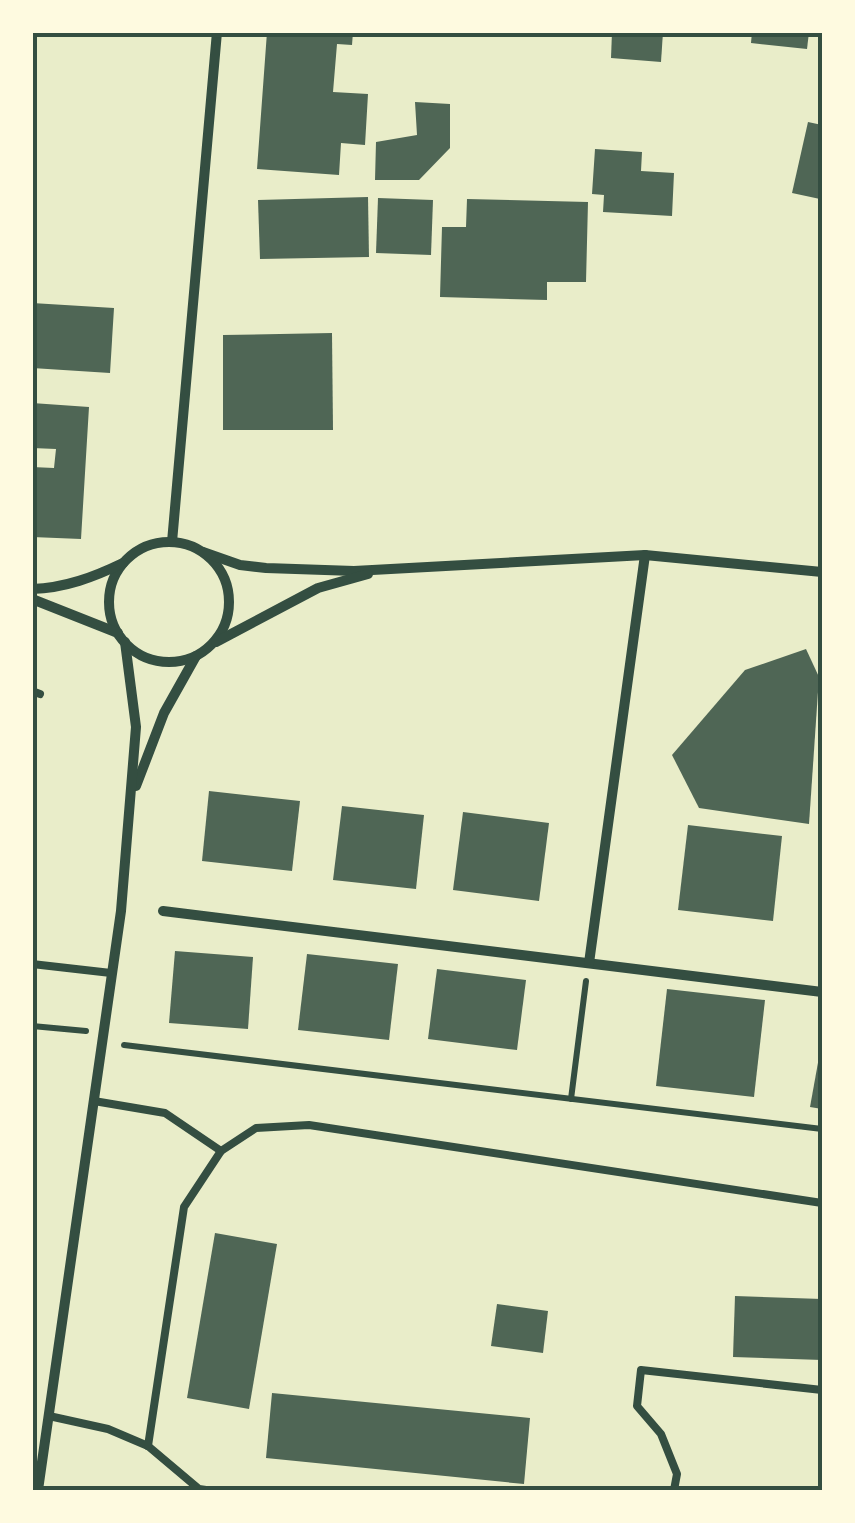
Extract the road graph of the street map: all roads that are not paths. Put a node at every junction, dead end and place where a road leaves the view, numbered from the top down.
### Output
1 (217, 32) edge
2 (172, 542) junction
3 (203, 552) junction
4 (646, 555) junction
5 (124, 562) junction
6 (388, 569) junction
7 (822, 572) edge
8 (32, 589) edge
9 (32, 599) edge
10 (122, 637) junction
11 (209, 646) junction
12 (197, 655) junction
13 (132, 796) junction
14 (163, 911) dead end
15 (589, 963) junction
16 (32, 964) edge
17 (110, 973) junction
18 (822, 992) edge
19 (94, 1102) junction
20 (220, 1151) junction
21 (822, 1204) edge
22 (822, 1390) edge
23 (49, 1416) junction
24 (148, 1446) junction
25 (38, 1490) edge
26 (206, 1490) edge
27 (674, 1490) edge

1 - 2 street
2 - 3 street
2 - 5 street
3 - 6 street
3 - 11 street
4 - 6 street
4 - 7 street
4 - 15 street
5 - 8 street
5 - 10 street
6 - 11 street
9 - 10 street
10 - 12 street
10 - 13 street
11 - 12 street
12 - 13 street
13 - 17 street
14 - 15 street
15 - 18 street
16 - 17 lane
17 - 19 street
19 - 20 lane
19 - 23 street
20 - 21 lane
20 - 24 lane
22 - 27 lane
23 - 24 lane
23 - 25 street
24 - 26 lane

